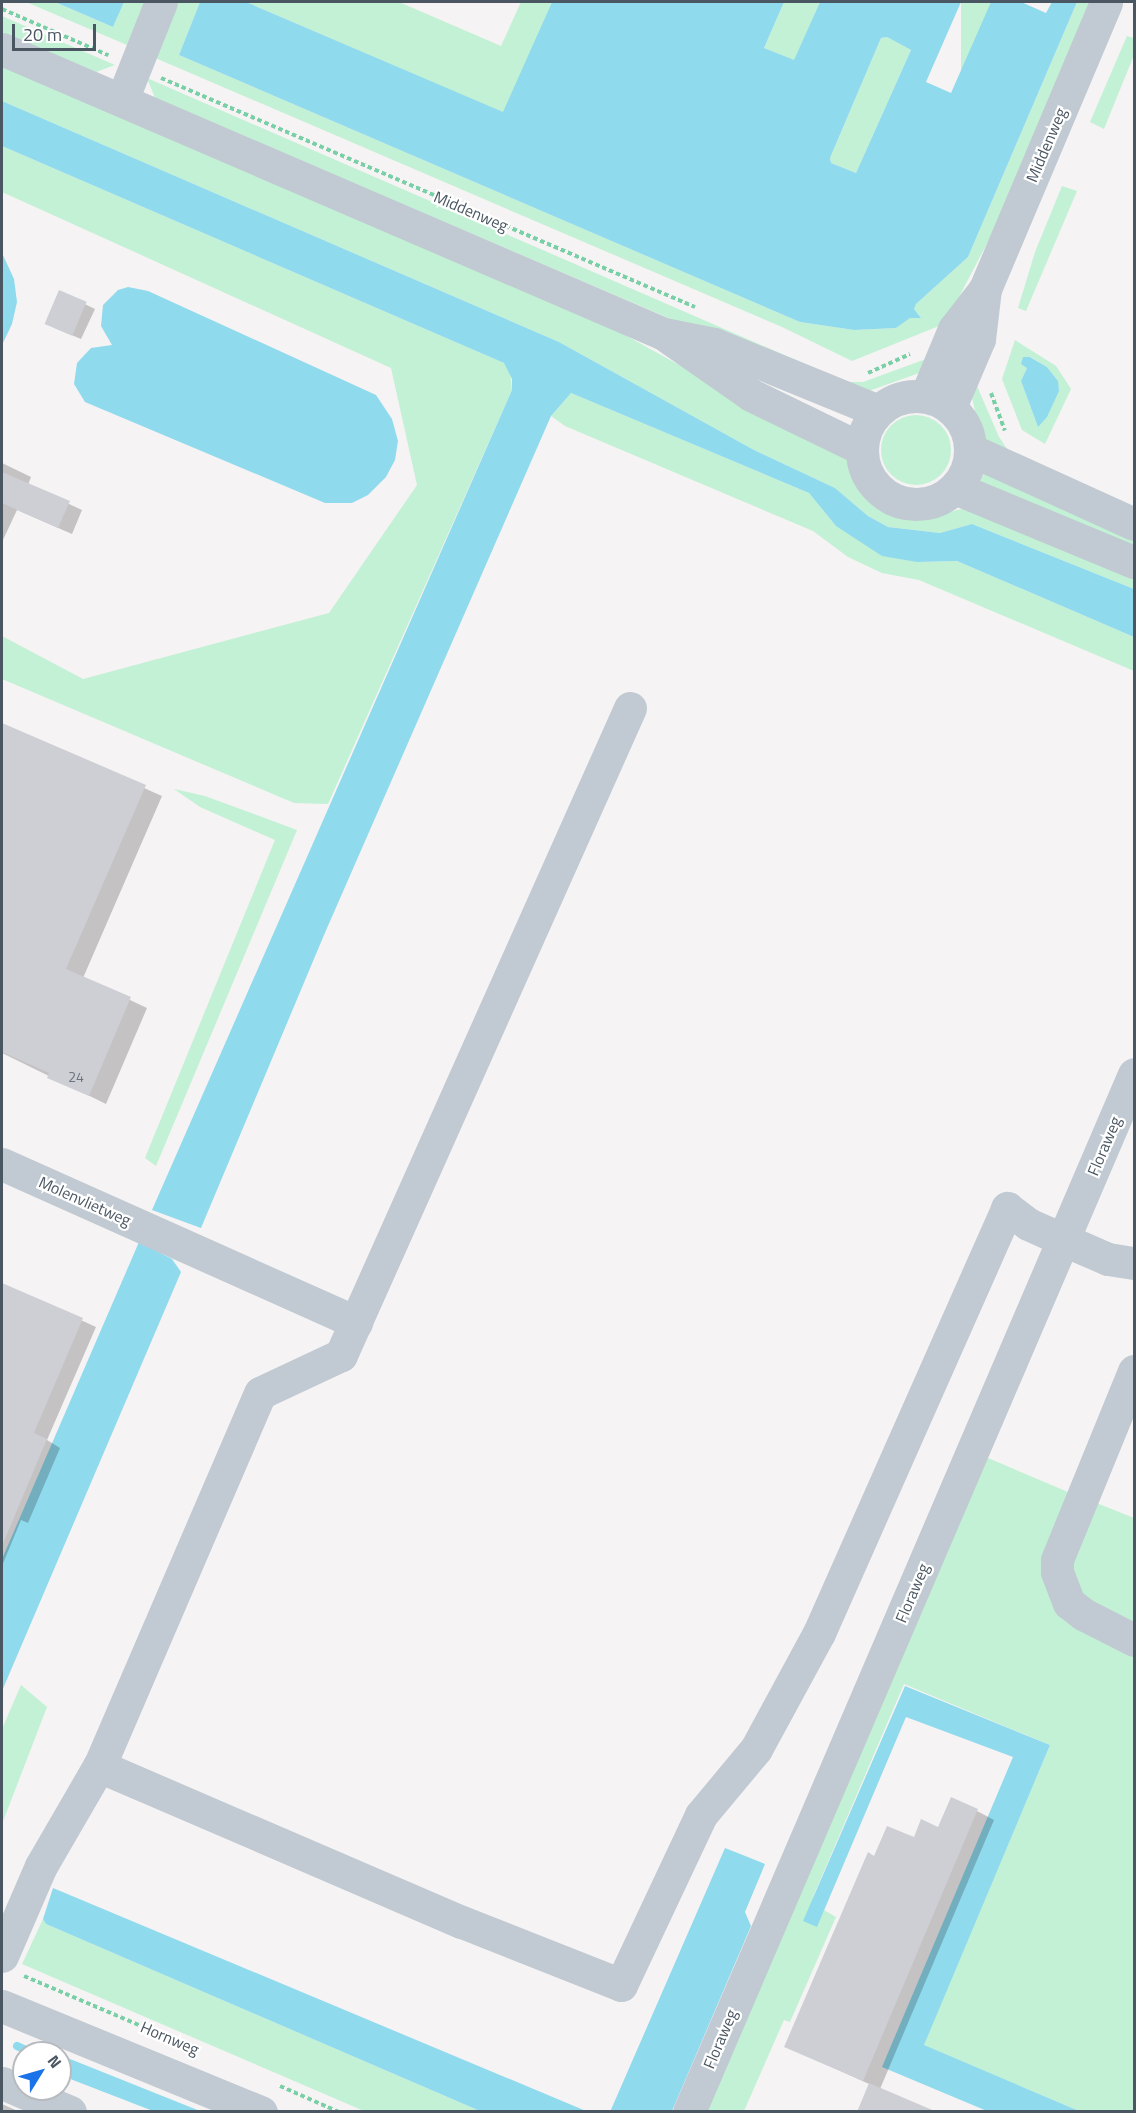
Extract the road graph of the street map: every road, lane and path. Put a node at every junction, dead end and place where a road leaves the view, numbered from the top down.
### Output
1 (162, 2) edge
2 (1106, 2) edge
3 (2, 9) edge
4 (2, 49) edge
5 (135, 67) junction
6 (122, 100) junction
7 (985, 289) junction
8 (705, 312) dead end
9 (664, 334) junction
10 (942, 357) junction
11 (857, 375) dead end
12 (938, 402) junction
13 (878, 411) junction
14 (862, 449) junction
15 (971, 450) junction
16 (955, 488) junction
17 (1134, 524) edge
18 (1134, 562) edge
19 (630, 708) dead end
20 (1134, 1074) edge
21 (2, 1164) edge
22 (1067, 1231) junction
23 (1131, 1261) edge
24 (356, 1322) junction
25 (1134, 1371) edge
26 (1134, 1640) edge
27 (99, 1766) junction
28 (12, 1965) edge
29 (2, 2006) edge
30 (199, 2051) dead end
31 (2, 2083) edge
32 (266, 2097) edge
33 (70, 2112) edge
34 (339, 2112) edge
35 (689, 2112) edge

1 - 5 street
2 - 7 street, Middenweg
3 - 5 path, Middenweg
4 - 6 street
5 - 6 street
5 - 8 path, Middenweg
6 - 9 street
7 - 10 street, Middenweg
7 - 12 street, Middenweg
9 - 13 street
9 - 14 street
10 - 11 path
10 - 12 street, Middenweg
12 - 13 street
12 - 15 street
13 - 14 street
14 - 16 street
15 - 16 street
15 - 17 street
16 - 18 street
19 - 24 street
20 - 22 street, Floraweg
21 - 24 street, Molenvlietweg
22 - 23 street
22 - 27 street
22 - 35 street, Floraweg
24 - 27 street
25 - 26 street
27 - 28 street
28 - 30 path, Hornweg
29 - 32 street, Hornweg
31 - 33 street
32 - 34 path

